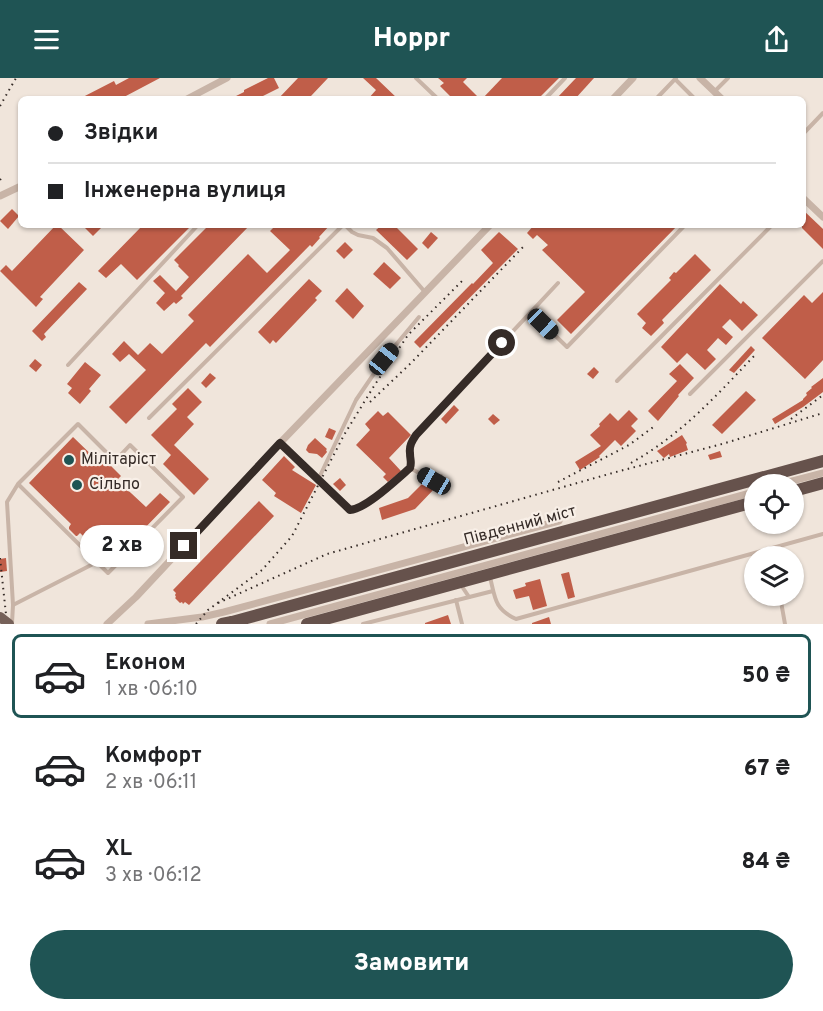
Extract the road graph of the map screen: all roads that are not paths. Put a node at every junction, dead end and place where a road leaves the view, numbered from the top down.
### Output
1 (227, 78) edge
2 (416, 78) edge
3 (565, 78) edge
4 (633, 78) edge
5 (700, 78) edge
6 (728, 78) edge
7 (675, 79) edge
8 (714, 92) junction
9 (193, 96) edge
10 (435, 96) edge
11 (548, 96) edge
12 (616, 96) edge
13 (659, 96) edge
14 (692, 96) edge
15 (719, 96) edge
16 (823, 113) edge
17 (806, 131) edge
18 (18, 187) edge
19 (0, 196) edge
20 (806, 201) edge
21 (823, 217) edge
22 (195, 228) edge
23 (341, 228) edge
24 (347, 228) edge
25 (487, 228) edge
26 (682, 228) edge
27 (769, 228) edge
28 (823, 261) edge
29 (558, 283) dead end
30 (425, 292) junction
31 (531, 312) junction
32 (418, 317) dead end
33 (68, 365) dead end
34 (616, 381) dead end
35 (690, 394) dead end
36 (149, 418) dead end
37 (280, 443) junction
38 (823, 461) edge
39 (410, 468) junction
40 (823, 473) edge
41 (441, 476) dead end
42 (804, 478) edge
43 (318, 480) junction
44 (823, 483) edge
45 (18, 484) junction
46 (804, 488) edge
47 (744, 495) edge
48 (744, 505) edge
49 (559, 521) dead end
50 (823, 534) edge
51 (781, 546) edge
52 (744, 556) edge
53 (97, 562) junction
54 (486, 564) junction
55 (455, 573) junction
56 (493, 591) junction
57 (469, 597) junction
58 (456, 600) junction
59 (13, 605) junction
60 (782, 606) edge
61 (0, 617) edge
62 (227, 621) edge
63 (10, 624) edge
64 (107, 624) edge
65 (148, 624) edge
66 (270, 624) edge
67 (307, 624) edge
68 (363, 624) edge
69 (462, 624) edge
70 (785, 624) edge

1 - 9 street
2 - 10 lane
3 - 11 lane
4 - 12 street
5 - 8 street
6 - 8 lane
7 - 13 lane
7 - 14 lane
8 - 15 street
16 - 17 lane
18 - 19 street
20 - 21 street
22 - 33 lane
23 - 36 lane
24 - 30 lane
25 - 30 street
26 - 31 lane
27 - 34 lane
28 - 35 lane
29 - 31 lane
30 - 37 street
31 - 39 lane
32 - 43 lane
37 - 43 lane
37 - 64 street
38 - 62 highway, Південний міст
39 - 41 lane
39 - 43 lane
40 - 42 street
44 - 46 highway
45 - 53 lane
45 - 53 lane
45 - 59 lane
47 - 54 street
48 - 67 highway, bridge
49 - 62 street
50 - 51 lane
52 - 56 lane
53 - 59 lane
54 - 55 street
54 - 56 lane
55 - 57 lane
55 - 66 street
56 - 57 lane
57 - 58 lane
58 - 68 lane
58 - 69 lane
59 - 63 lane
60 - 70 lane
61 - 63 main road, bridge
62 - 65 street

